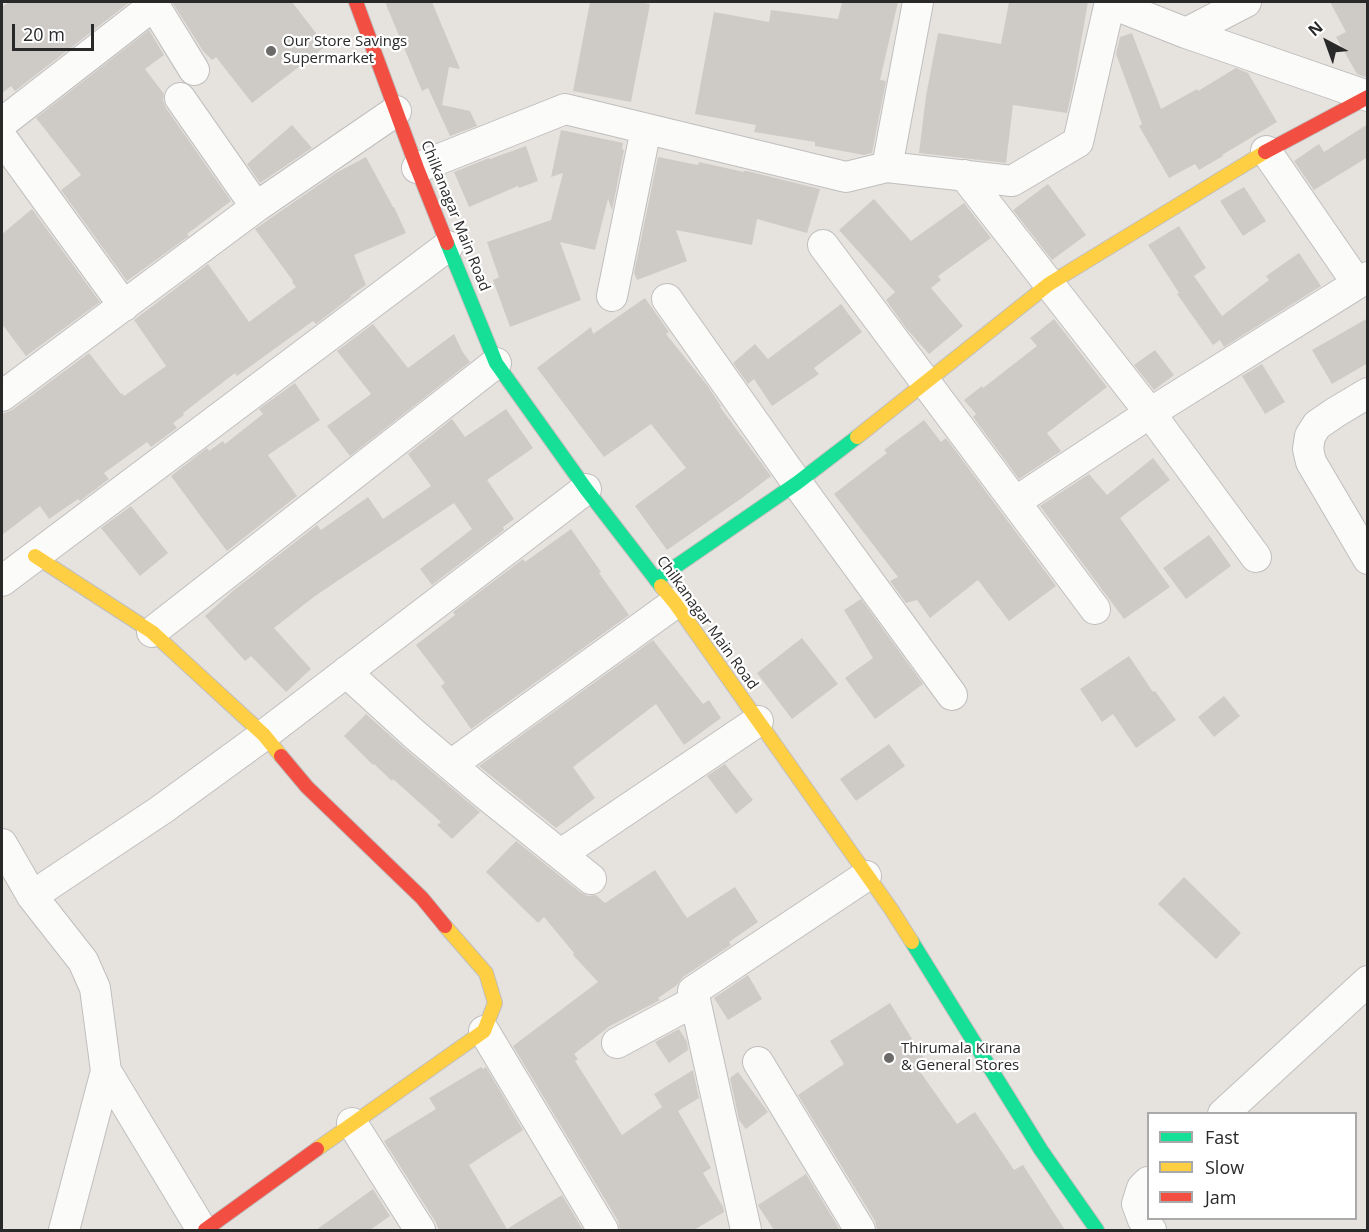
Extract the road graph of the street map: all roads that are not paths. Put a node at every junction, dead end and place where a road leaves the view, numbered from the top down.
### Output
1 (356, 2) edge
2 (918, 2) edge
3 (1110, 2) edge
4 (1246, 2) edge
5 (155, 3) edge
6 (1186, 33) junction
7 (194, 70) dead end
8 (1368, 97) edge
9 (180, 98) dead end
10 (396, 111) junction
11 (2, 123) edge
12 (646, 129) junction
13 (2, 138) edge
14 (1266, 151) junction
15 (887, 166) junction
16 (417, 168) junction
17 (964, 175) junction
18 (256, 207) junction
19 (823, 245) dead end
20 (448, 246) junction
21 (1362, 280) edge
22 (1049, 284) junction
23 (612, 296) dead end
24 (667, 299) dead end
25 (124, 306) junction
26 (496, 363) junction
27 (926, 383) junction
28 (1368, 393) edge
29 (2, 396) edge
30 (1150, 413) junction
31 (797, 483) junction
32 (586, 489) junction
33 (1015, 502) junction
34 (35, 556) junction
35 (1256, 557) dead end
36 (1368, 559) edge
37 (656, 580) junction
38 (2, 581) edge
39 (675, 603) junction
40 (1095, 609) dead end
41 (152, 632) junction
42 (346, 672) junction
43 (952, 694) dead end
44 (758, 721) junction
45 (264, 735) junction
46 (451, 765) junction
47 (2, 844) edge
48 (561, 854) junction
49 (866, 876) junction
50 (591, 879) dead end
51 (32, 897) junction
52 (1368, 981) edge
53 (695, 1001) junction
54 (484, 1031) junction
55 (617, 1044) dead end
56 (758, 1062) dead end
57 (106, 1071) junction
58 (1224, 1112) edge
59 (352, 1123) junction
60 (1147, 1184) edge
61 (64, 1230) edge
62 (203, 1230) edge
63 (420, 1230) edge
64 (603, 1230) edge
65 (746, 1230) edge
66 (860, 1230) edge
67 (1097, 1230) edge
68 (1151, 1230) edge

1 - 10 street, Chilkanagar Main Road
2 - 15 street
3 - 6 street
3 - 17 street
4 - 6 street
5 - 7 street
5 - 11 street
6 - 8 street
8 - 14 street
9 - 18 street
10 - 16 street, Chilkanagar Main Road
10 - 18 street
12 - 15 street
12 - 16 street
12 - 23 street
13 - 25 street
14 - 21 street
14 - 22 street
15 - 17 street
16 - 20 street, Chilkanagar Main Road
17 - 22 street
18 - 25 street
19 - 27 street
20 - 26 street, Chilkanagar Main Road
20 - 34 street
21 - 30 street
22 - 27 street
22 - 30 street
24 - 31 street
25 - 29 street
26 - 32 street, Chilkanagar Main Road
26 - 41 street
27 - 31 street
27 - 33 street
28 - 36 street
30 - 33 street
30 - 35 street
31 - 37 street
31 - 43 street
32 - 37 street, Chilkanagar Main Road
32 - 42 street
33 - 40 street
34 - 38 street
34 - 41 street
37 - 39 street, Chilkanagar Main Road
39 - 44 street, Chilkanagar Main Road
39 - 46 street
41 - 45 street
42 - 45 street
42 - 46 street
44 - 48 street
44 - 49 street, Chilkanagar Main Road
45 - 51 street
45 - 54 street
46 - 48 street
47 - 51 street
48 - 50 street
49 - 53 street
49 - 67 street, Chilkanagar Main Road
51 - 57 street
52 - 58 street
53 - 55 street
53 - 65 street
54 - 59 street
54 - 64 street
56 - 66 street
57 - 61 street
57 - 62 street
59 - 62 street
59 - 63 street
60 - 68 street

